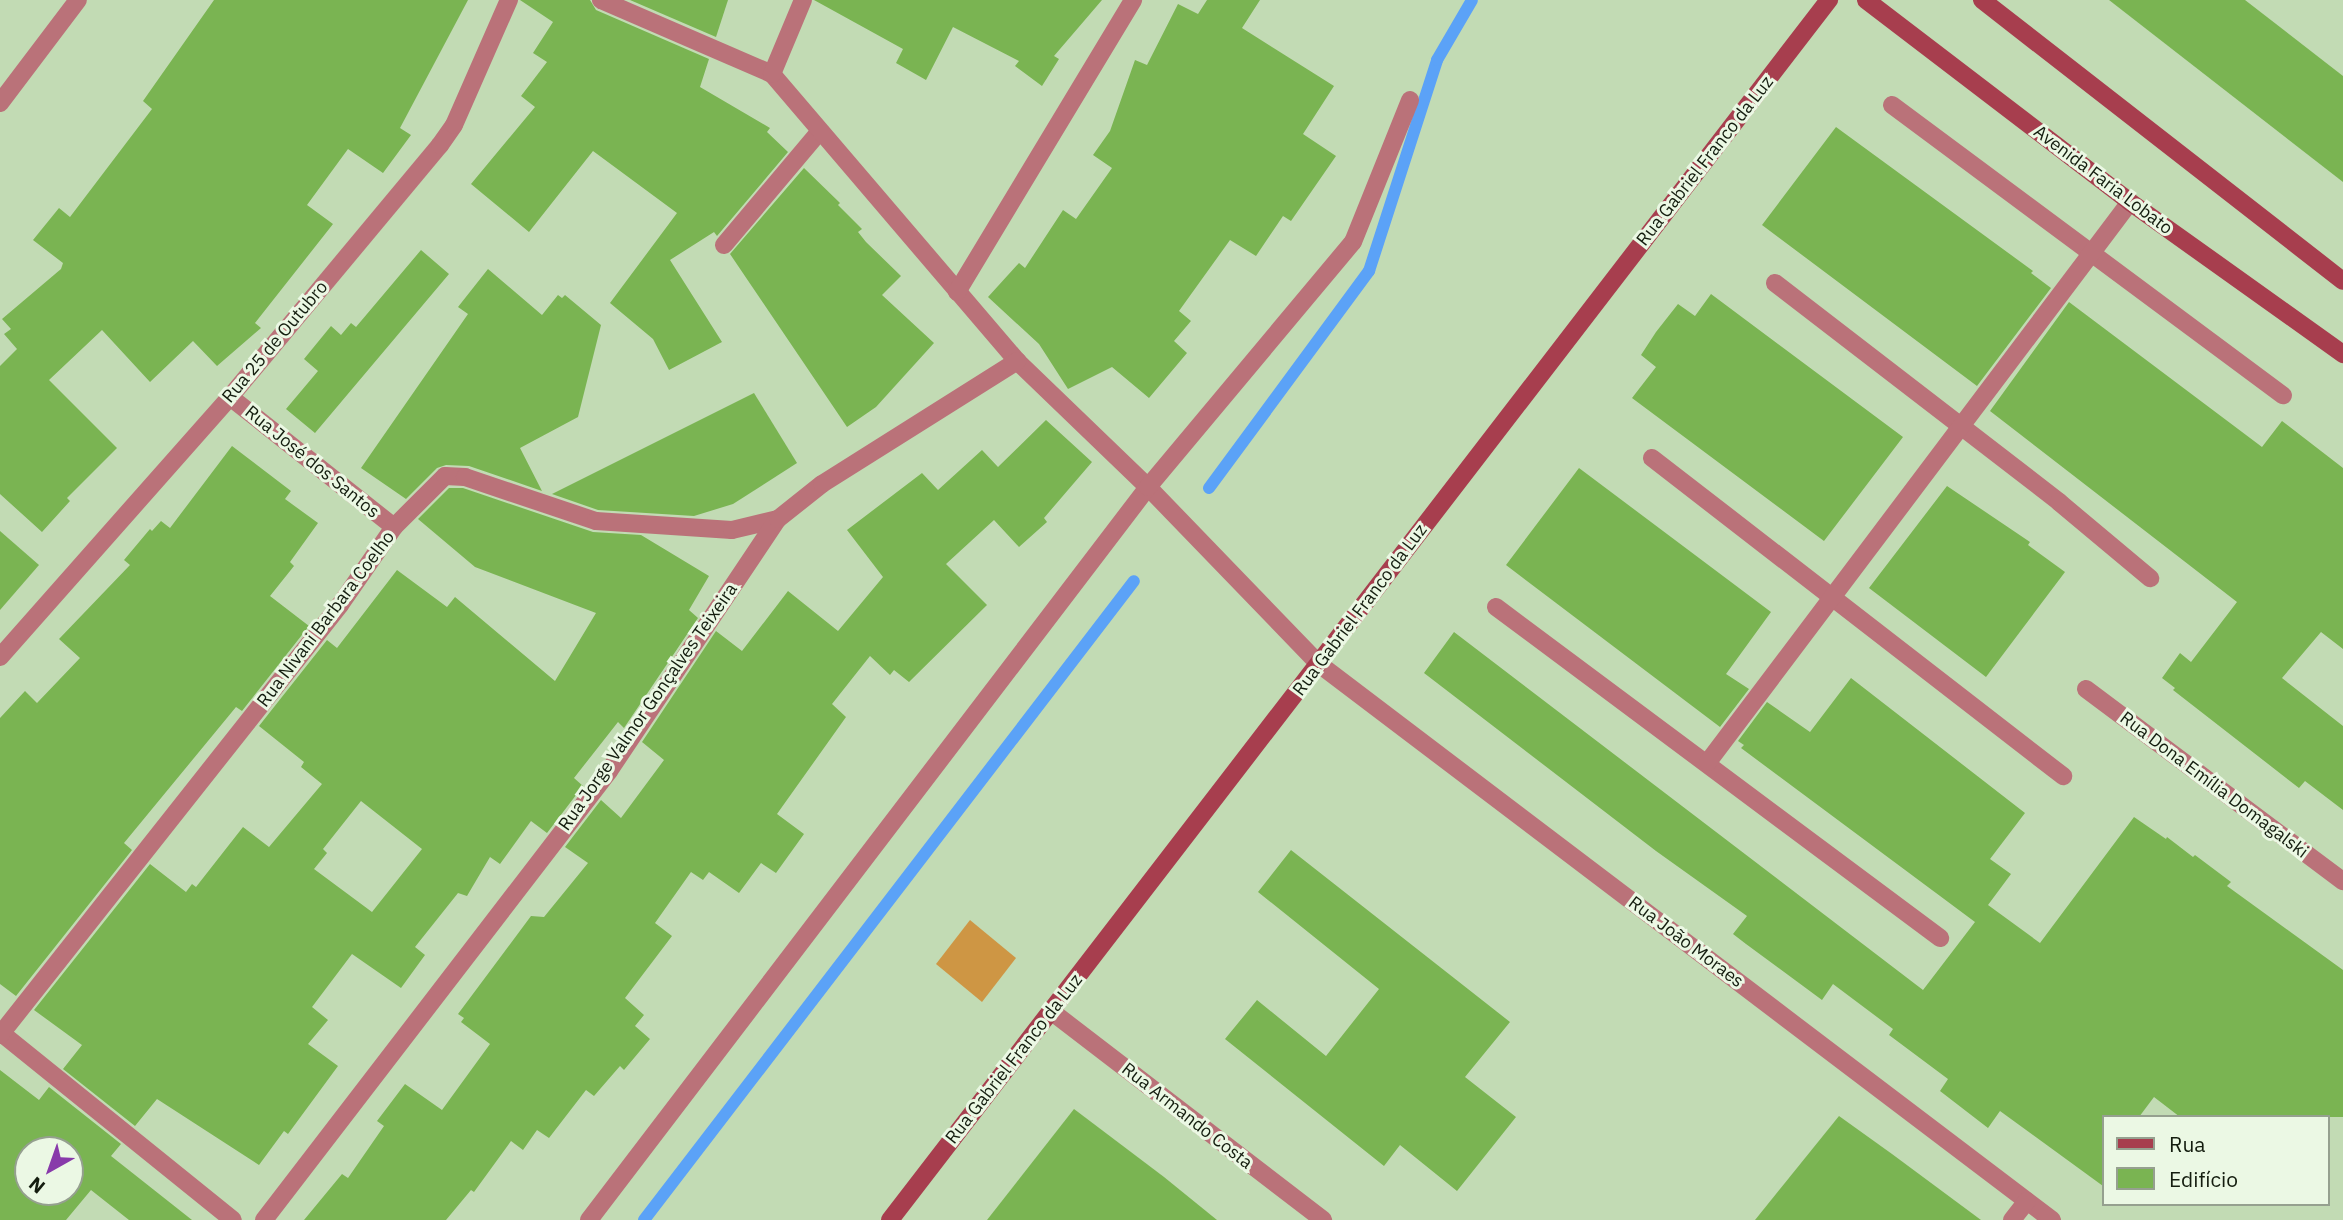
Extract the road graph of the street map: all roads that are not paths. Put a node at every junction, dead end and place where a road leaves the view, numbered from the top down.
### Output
1 (78, 0) edge
2 (509, 0) edge
3 (601, 0) edge
4 (803, 0) edge
5 (1133, 0) edge
6 (1829, 0) edge
7 (1866, 0) edge
8 (1982, 0) edge
9 (772, 74) junction
10 (1410, 100) dead end
11 (0, 103) edge
12 (1892, 105) dead end
13 (820, 131) junction
14 (2130, 202) junction
15 (724, 245) dead end
16 (2091, 252) junction
17 (2343, 281) edge
18 (1775, 283) dead end
19 (957, 292) junction
20 (2343, 354) edge
21 (1017, 361) junction
22 (2283, 395) dead end
23 (230, 397) junction
24 (1960, 427) junction
25 (1652, 458) dead end
26 (1148, 487) junction
27 (778, 519) junction
28 (394, 527) junction
29 (2150, 578) dead end
30 (1832, 597) junction
31 (1496, 607) dead end
32 (0, 657) edge
33 (1319, 664) junction
34 (2086, 689) dead end
35 (1708, 762) junction
36 (2063, 776) dead end
37 (2343, 881) edge
38 (1940, 938) dead end
39 (1051, 1011) junction
40 (0, 1033) edge
41 (2027, 1201) junction
42 (233, 1220) edge
43 (264, 1220) edge
44 (589, 1220) edge
45 (890, 1220) edge
46 (1322, 1220) edge
47 (2012, 1220) edge
48 (2052, 1220) edge

1 - 11 street
2 - 23 street, Rua 25 de Outubro
3 - 9 street
4 - 9 street
5 - 19 street
6 - 33 street, Rua Gabriel Franco da Luz
7 - 14 street, Avenida Faria Lobato
8 - 17 street
9 - 13 street, Rua João Moraes
10 - 26 street
12 - 16 street
13 - 15 street
13 - 19 street, Rua João Moraes
14 - 16 street
14 - 20 street, Avenida Faria Lobato
16 - 22 street
16 - 24 street
18 - 24 street
19 - 21 street, Rua João Moraes
21 - 26 street, Rua João Moraes
21 - 27 street, Rua Jorge Valmor Gonçalves Teixeira
23 - 28 street, Rua José dos Santos
23 - 32 street, Rua 25 de Outubro
24 - 29 street
24 - 30 street
25 - 30 street
26 - 33 street, Rua João Moraes
26 - 44 street
27 - 28 street, Rua Nivani Barbara Coelho
27 - 43 street, Rua Jorge Valmor Gonçalves Teixeira
28 - 40 street, Rua Nivani Barbara Coelho
30 - 35 street
30 - 36 street
31 - 35 street
33 - 39 street, Rua Gabriel Franco da Luz
33 - 41 street, Rua João Moraes
34 - 37 street, Rua Dona Emília Domagalski
35 - 38 street
39 - 45 street, Rua Gabriel Franco da Luz
39 - 46 street, Rua Armando Costa
40 - 42 street
41 - 47 street
41 - 48 street, Rua João Moraes

